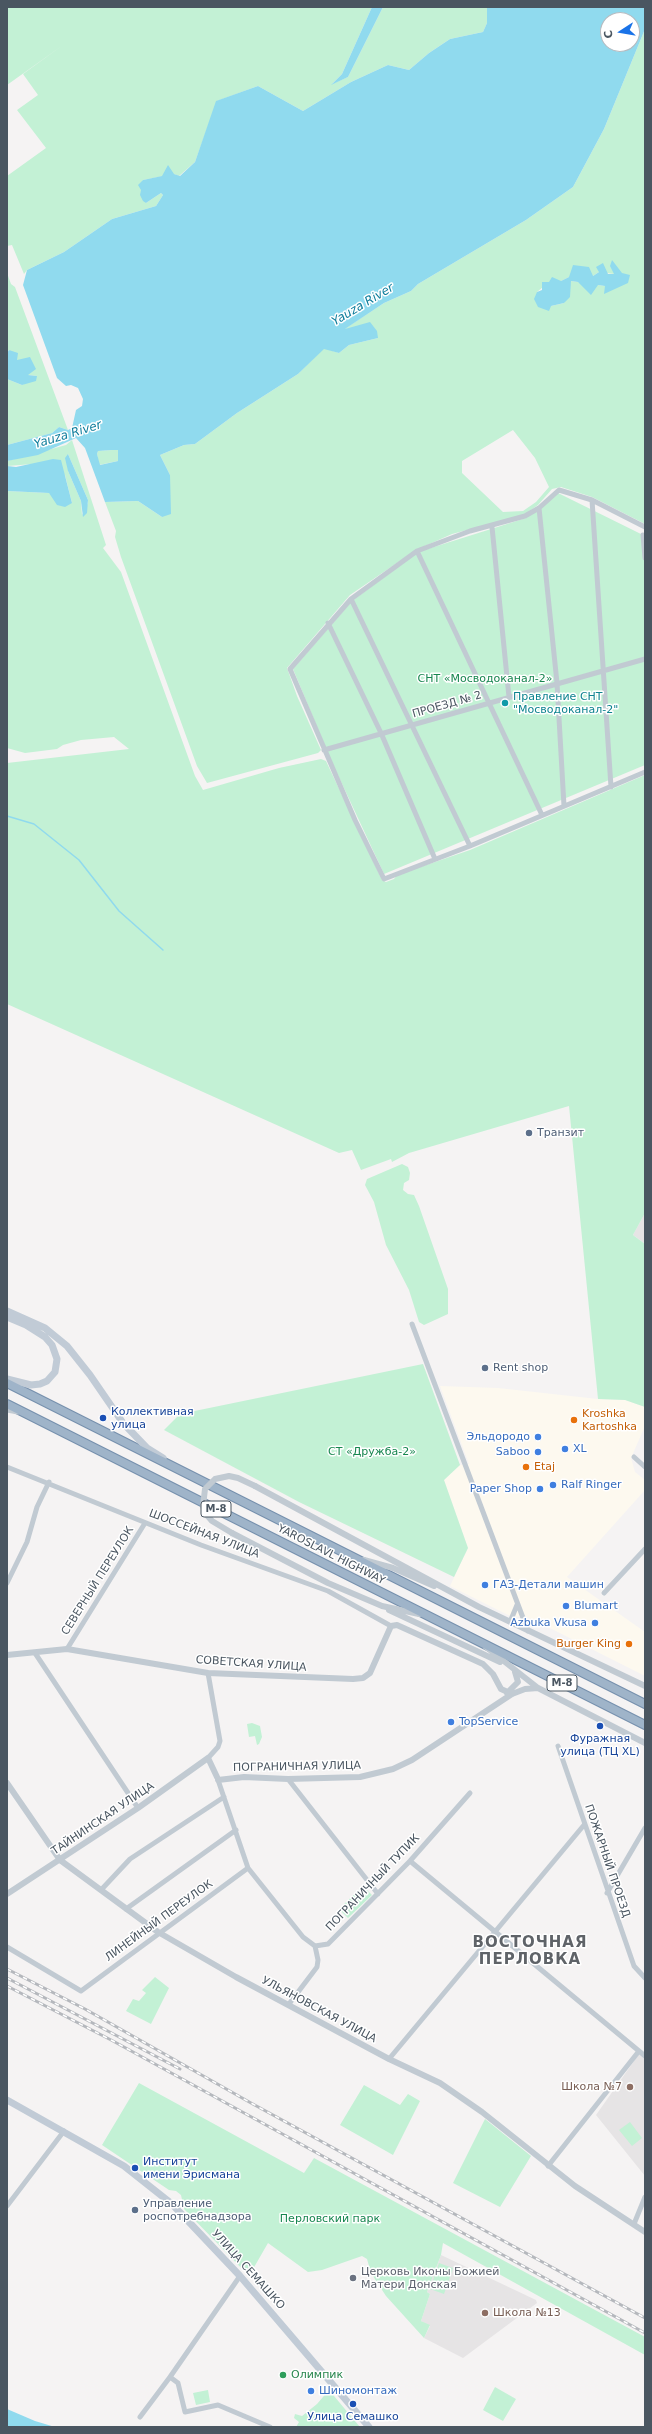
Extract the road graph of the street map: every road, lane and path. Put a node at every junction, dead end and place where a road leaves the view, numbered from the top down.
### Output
1 (592, 500) junction
2 (539, 508) junction
3 (492, 527) junction
4 (645, 527) edge
5 (643, 535) dead end
6 (417, 551) junction
7 (645, 558) edge
8 (352, 601) dead end
9 (328, 623) junction
10 (645, 659) edge
11 (604, 671) junction
12 (557, 684) junction
13 (509, 697) junction
14 (490, 704) junction
15 (413, 725) junction
16 (381, 733) junction
17 (324, 750) junction
18 (645, 772) edge
19 (611, 787) junction
20 (564, 806) junction
21 (542, 815) junction
22 (470, 846) junction
23 (434, 859) junction
24 (7, 1311) edge
25 (7, 1317) edge
26 (412, 1324) dead end
27 (7, 1379) edge
28 (7, 1383) edge
29 (7, 1404) edge
30 (7, 1410) edge
31 (23, 1412) junction
32 (634, 1457) dead end
33 (7, 1467) edge
34 (645, 1467) edge
35 (180, 1470) junction
36 (50, 1482) junction
37 (145, 1523) junction
38 (645, 1549) edge
39 (350, 1556) junction
40 (7, 1583) edge
41 (604, 1593) dead end
42 (517, 1604) junction
43 (382, 1606) junction
44 (480, 1606) junction
45 (425, 1615) junction
46 (510, 1622) junction
47 (391, 1626) junction
48 (528, 1631) junction
49 (479, 1641) junction
50 (67, 1649) junction
51 (35, 1653) junction
52 (7, 1655) edge
53 (508, 1666) junction
54 (515, 1672) junction
55 (208, 1673) junction
56 (645, 1686) edge
57 (538, 1688) junction
58 (510, 1694) junction
59 (645, 1704) edge
60 (645, 1725) edge
61 (645, 1743) edge
62 (558, 1746) dead end
63 (208, 1758) junction
64 (218, 1778) junction
65 (288, 1779) junction
66 (7, 1783) edge
67 (470, 1793) dead end
68 (224, 1796) junction
69 (138, 1808) junction
70 (584, 1825) junction
71 (645, 1828) edge
72 (236, 1830) junction
73 (60, 1860) junction
74 (410, 1861) junction
75 (248, 1868) junction
76 (101, 1890) junction
77 (607, 1893) junction
78 (7, 1894) edge
79 (378, 1894) junction
80 (126, 1909) junction
81 (158, 1932) junction
82 (494, 1932) junction
83 (314, 1946) junction
84 (7, 1947) edge
85 (644, 1975) edge
86 (288, 2004) junction
87 (639, 2051) junction
88 (645, 2056) edge
89 (389, 2059) junction
90 (7, 2100) edge
91 (64, 2130) junction
92 (548, 2166) junction
93 (645, 2198) edge
94 (7, 2206) edge
95 (634, 2224) junction
96 (645, 2232) edge
97 (240, 2276) junction
98 (170, 2377) junction
99 (140, 2417) dead end
100 (270, 2427) edge
101 (369, 2427) edge

1 - 2 street
1 - 4 street
1 - 11 street
2 - 3 street
2 - 12 street
3 - 6 street
3 - 13 street
5 - 7 street
6 - 9 street
6 - 14 street
8 - 15 street
9 - 16 street
9 - 17 street
10 - 11 street, ПРОЕЗД № 2
11 - 12 street, ПРОЕЗД № 2
11 - 19 street
12 - 13 street, ПРОЕЗД № 2
12 - 20 street
13 - 14 street, ПРОЕЗД № 2
14 - 15 street, ПРОЕЗД № 2
14 - 21 street
15 - 16 street, ПРОЕЗД № 2
15 - 22 street
16 - 17 street, ПРОЕЗД № 2
16 - 23 street
17 - 23 street
18 - 19 street
19 - 20 street
20 - 21 street
21 - 22 street
22 - 23 street
24 - 35 main road
25 - 27 main road
26 - 42 street
28 - 35 highway, YAROSLAVL HIGHWAY / М-8
29 - 31 highway, YAROSLAVL HIGHWAY / М-8
30 - 31 street
31 - 45 highway, YAROSLAVL HIGHWAY / М-8
32 - 34 street
33 - 36 street, ШОССЕЙНАЯ УЛИЦА
35 - 39 highway, YAROSLAVL HIGHWAY / М-8
36 - 37 street, ШОССЕЙНАЯ УЛИЦА
36 - 40 street
37 - 47 street, ШОССЕЙНАЯ УЛИЦА
37 - 50 street, СЕВЕРНЫЙ ПЕРЕУЛОК
38 - 41 street
39 - 44 street
39 - 59 highway, YAROSLAVL HIGHWAY / М-8
42 - 46 street
42 - 48 street
43 - 44 street, bridge
43 - 45 street
43 - 53 street
44 - 46 street
45 - 49 highway, YAROSLAVL HIGHWAY / М-8
46 - 48 street
47 - 55 street, СОВЕТСКАЯ УЛИЦА
47 - 58 street
48 - 56 street
49 - 53 street
49 - 60 highway, YAROSLAVL HIGHWAY / М-8
50 - 51 street, СОВЕТСКАЯ УЛИЦА
50 - 55 street, СОВЕТСКАЯ УЛИЦА
51 - 52 street, СОВЕТСКАЯ УЛИЦА
51 - 69 street
53 - 54 street
54 - 57 street
54 - 58 street, ПОГРАНИЧНАЯ УЛИЦА
55 - 63 street
57 - 58 street, ПОГРАНИЧНАЯ УЛИЦА
57 - 61 street
58 - 65 street, ПОГРАНИЧНАЯ УЛИЦА
62 - 70 street, ПОЖАРНЫЙ ПРОЕЗД
63 - 64 street
63 - 69 street, ТАЙНИНСКАЯ УЛИЦА
64 - 65 street, ПОГРАНИЧНАЯ УЛИЦА
64 - 68 street
65 - 79 street
66 - 73 street, УЛЬЯНОВСКАЯ УЛИЦА
67 - 74 street, ПОГРАНИЧНЫЙ ТУПИК
68 - 72 street
68 - 76 street
69 - 73 street, ТАЙНИНСКАЯ УЛИЦА
70 - 77 street, ПОЖАРНЫЙ ПРОЕЗД
70 - 82 street
71 - 77 street
72 - 75 street
72 - 80 street
73 - 76 street, УЛЬЯНОВСКАЯ УЛИЦА
73 - 78 street, ТАЙНИНСКАЯ УЛИЦА
74 - 79 street, ПОГРАНИЧНЫЙ ТУПИК
74 - 82 street
75 - 81 street, ЛИНЕЙНЫЙ ПЕРЕУЛОК
75 - 83 street
76 - 80 street, УЛЬЯНОВСКАЯ УЛИЦА
77 - 85 street, ПОЖАРНЫЙ ПРОЕЗД
79 - 83 street, ПОГРАНИЧНЫЙ ТУПИК
80 - 81 street, УЛЬЯНОВСКАЯ УЛИЦА
81 - 84 street, ЛИНЕЙНЫЙ ПЕРЕУЛОК
81 - 86 street, УЛЬЯНОВСКАЯ УЛИЦА
82 - 87 street
82 - 89 street
83 - 86 street
86 - 89 street, УЛЬЯНОВСКАЯ УЛИЦА
87 - 88 street
87 - 92 street
89 - 92 street, УЛЬЯНОВСКАЯ УЛИЦА
90 - 91 main road, УЛИЦА СЕМАШКО
91 - 94 street
91 - 97 main road, УЛИЦА СЕМАШКО
92 - 95 street, УЛЬЯНОВСКАЯ УЛИЦА
93 - 95 street
95 - 96 street, УЛЬЯНОВСКАЯ УЛИЦА
97 - 98 street
97 - 101 main road, УЛИЦА СЕМАШКО
98 - 99 street
98 - 100 street

